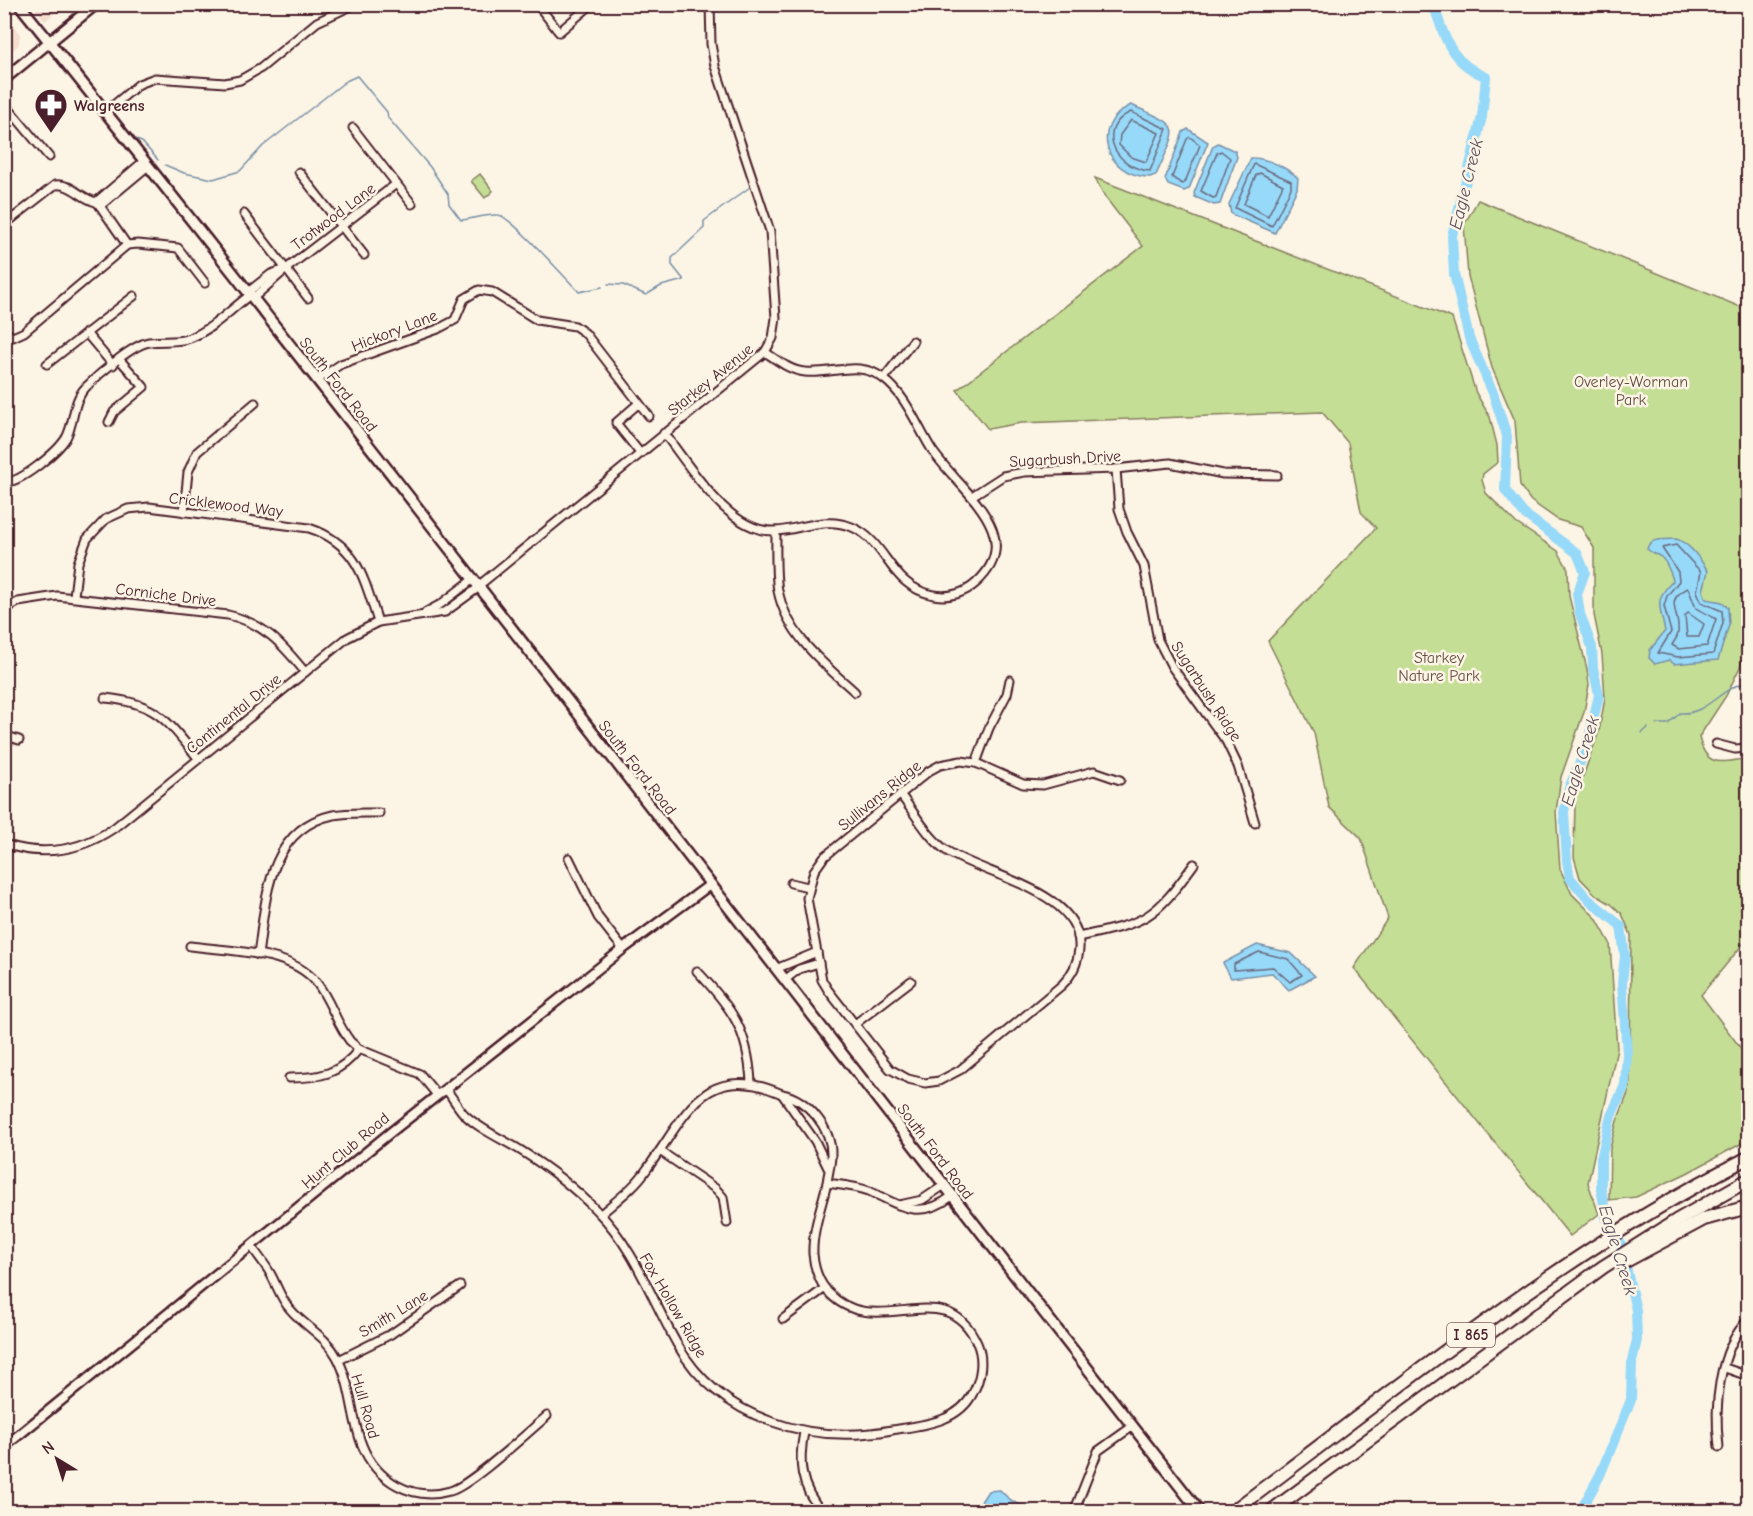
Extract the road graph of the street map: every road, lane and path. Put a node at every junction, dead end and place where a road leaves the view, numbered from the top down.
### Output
1 (19, 4) edge
2 (96, 4) edge
3 (355, 4) edge
4 (537, 4) edge
5 (592, 4) edge
6 (710, 4) edge
7 (50, 43) junction
8 (4, 79) edge
9 (4, 104) edge
10 (104, 113) junction
11 (353, 128) dead end
12 (49, 157) dead end
13 (146, 164) junction
14 (299, 172) dead end
15 (396, 184) junction
16 (98, 204) junction
17 (411, 204) dead end
18 (244, 214) dead end
19 (4, 225) edge
20 (342, 227) junction
21 (127, 246) junction
22 (364, 255) dead end
23 (286, 269) junction
24 (205, 283) dead end
25 (250, 295) junction
26 (134, 296) dead end
27 (308, 298) dead end
28 (4, 331) edge
29 (86, 333) junction
30 (913, 341) dead end
31 (765, 352) junction
32 (120, 360) junction
33 (47, 364) dead end
34 (113, 365) junction
35 (884, 378) junction
36 (317, 380) junction
37 (255, 403) dead end
38 (639, 403) junction
39 (649, 416) dead end
40 (109, 422) dead end
41 (664, 433) junction
42 (640, 453) junction
43 (1116, 469) junction
44 (1277, 475) dead end
45 (4, 482) edge
46 (972, 496) junction
47 (184, 512) junction
48 (776, 531) junction
49 (476, 585) junction
50 (74, 596) junction
51 (4, 610) edge
52 (421, 614) joint
53 (378, 622) junction
54 (305, 672) junction
55 (1010, 680) dead end
56 (855, 692) dead end
57 (105, 698) dead end
58 (4, 735) edge
59 (19, 740) dead end
60 (1716, 744) dead end
61 (1749, 748) edge
62 (198, 758) junction
63 (976, 763) junction
64 (1120, 780) dead end
65 (900, 794) junction
66 (379, 813) dead end
67 (1256, 823) dead end
68 (4, 844) edge
69 (569, 858) dead end
70 (1194, 864) dead end
71 (791, 883) dead end
72 (711, 884) junction
73 (808, 887) junction
74 (1078, 937) junction
75 (190, 946) dead end
76 (623, 949) junction
77 (817, 952) junction
78 (258, 955) junction
79 (819, 963) junction
80 (778, 968) junction
81 (697, 971) dead end
82 (786, 979) junction
83 (911, 981) dead end
84 (855, 1024) junction
85 (359, 1049) junction
86 (289, 1078) dead end
87 (751, 1082) junction
88 (446, 1089) junction
89 (782, 1094) junction
90 (437, 1095) junction
91 (660, 1151) junction
92 (1749, 1158) edge
93 (828, 1168) junction
94 (1749, 1180) edge
95 (827, 1183) junction
96 (943, 1186) junction
97 (952, 1196) junction
98 (899, 1205) junction
99 (1749, 1207) edge
100 (601, 1214) junction
101 (727, 1223) dead end
102 (1649, 1242) junction
103 (252, 1247) junction
104 (460, 1286) dead end
105 (825, 1288) junction
106 (783, 1319) dead end
107 (1749, 1320) edge
108 (339, 1360) junction
109 (1725, 1368) junction
110 (1749, 1376) edge
111 (548, 1416) dead end
112 (1133, 1426) junction
113 (804, 1432) junction
114 (4, 1447) edge
115 (1719, 1448) dead end
116 (822, 1512) edge
117 (1074, 1512) edge
118 (1200, 1512) edge
119 (1232, 1512) edge
120 (1270, 1512) edge

1 - 7 main road, South Ford Road
2 - 7 main road
3 - 10 street
4 - 5 street
6 - 31 street, Starkey Avenue
7 - 8 main road
7 - 10 main road, South Ford Road
9 - 12 street
10 - 13 main road, South Ford Road
11 - 15 street
13 - 16 street
13 - 25 main road, South Ford Road
14 - 20 street
15 - 17 street
15 - 20 street, Trotwood Lane
16 - 19 street
16 - 21 street
18 - 23 street
20 - 22 street
20 - 23 street, Trotwood Lane
21 - 24 street
21 - 28 street
23 - 25 street, Trotwood Lane
23 - 27 street
25 - 32 street, Trotwood Lane
25 - 36 main road, South Ford Road
26 - 29 street
29 - 33 street
29 - 34 street
30 - 35 street
31 - 35 street
31 - 41 street, Starkey Avenue
32 - 34 street, Trotwood Lane
32 - 40 street
34 - 45 street, Trotwood Lane
35 - 46 street
36 - 38 street, Hickory Lane
36 - 49 main road, South Ford Road
37 - 47 street
38 - 39 street, Hickory Lane
38 - 42 street
41 - 42 street, Starkey Avenue
41 - 48 street
42 - 49 street, Starkey Avenue
43 - 44 street, Sugarbush Drive
43 - 46 street, Sugarbush Drive
43 - 67 street, Sugarbush Ridge
46 - 48 street
47 - 50 street, Cricklewood Way
47 - 53 street, Cricklewood Way
48 - 56 street
49 - 52 street, Starkey Avenue
49 - 72 main road, South Ford Road
50 - 51 street, Corniche Drive
50 - 54 street, Corniche Drive
52 - 53 street, Continental Drive
53 - 54 street, Continental Drive
54 - 62 street, Continental Drive
55 - 63 street
57 - 62 street
58 - 59 street
60 - 61 street
62 - 68 street, Continental Drive
63 - 64 street, Sullivans Ridge
63 - 65 street, Sullivans Ridge
65 - 73 street, Sullivans Ridge
65 - 74 street
66 - 78 street
69 - 76 street
70 - 74 street
71 - 73 street
72 - 76 street, Hunt Club Road
72 - 80 main road, South Ford Road
73 - 77 street
74 - 84 street
75 - 78 street
76 - 88 street, Hunt Club Road
77 - 79 street
77 - 80 street
78 - 85 street
79 - 82 street
79 - 84 street
80 - 82 main road, South Ford Road
81 - 87 street
82 - 96 main road, South Ford Road
83 - 84 street
85 - 86 street
85 - 90 street
87 - 89 street
87 - 91 street
88 - 90 street, Hunt Club Road
88 - 100 street, Fox Hollow Ridge
89 - 93 street
89 - 93 street
90 - 103 street, Hunt Club Road
91 - 100 street
91 - 101 street
92 - 119 highway, I 865
93 - 95 street
94 - 102 highway
95 - 98 street
95 - 105 street
96 - 97 main road, South Ford Road
96 - 98 street
97 - 98 street
97 - 112 main road, South Ford Road
99 - 102 highway
100 - 113 street, Fox Hollow Ridge
102 - 120 highway, I 865
103 - 108 street, Hull Road
103 - 114 street, Hunt Club Road
104 - 108 street, Smith Lane
105 - 106 street
105 - 113 street, Fox Hollow Ridge
107 - 109 street
108 - 111 street, Hull Road
109 - 110 street
109 - 115 street
112 - 117 street
112 - 118 main road, South Ford Road
113 - 116 street

